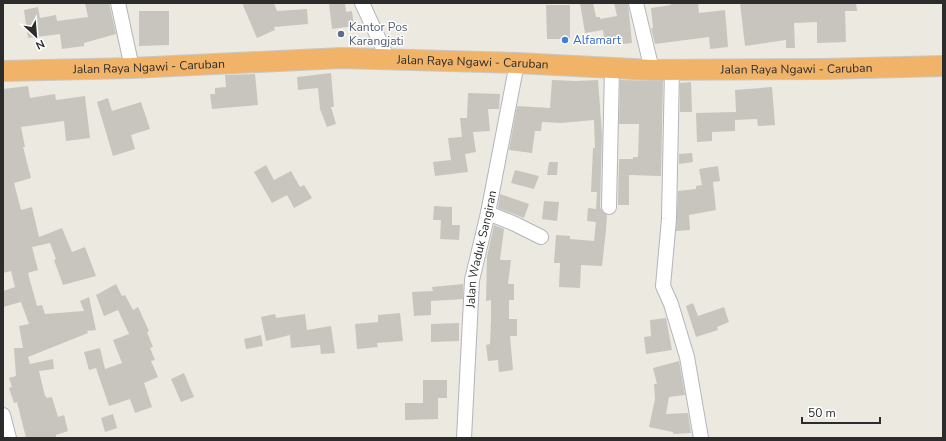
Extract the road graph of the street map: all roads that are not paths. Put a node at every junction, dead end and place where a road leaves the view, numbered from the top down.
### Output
1 (118, 3) edge
2 (362, 3) edge
3 (636, 3) edge
4 (388, 59) junction
5 (517, 63) junction
6 (943, 66) edge
7 (132, 68) junction
8 (612, 68) junction
9 (652, 70) junction
10 (672, 70) junction
11 (3, 71) edge
12 (609, 207) dead end
13 (488, 214) junction
14 (540, 237) dead end
15 (3, 415) edge
16 (9, 438) edge
17 (464, 438) edge
18 (701, 438) edge

1 - 7 street
2 - 4 street
3 - 9 street
4 - 5 highway, Jalan Raya Ngawi - Caruban
4 - 7 highway, Jalan Raya Ngawi - Caruban
5 - 8 highway, Jalan Raya Ngawi - Caruban
5 - 13 street, Jalan Waduk Sangiran
6 - 10 highway, Jalan Raya Ngawi - Caruban
7 - 11 highway, Jalan Raya Ngawi - Caruban
8 - 9 highway, Jalan Raya Ngawi - Caruban
8 - 12 street
9 - 10 highway, Jalan Raya Ngawi - Caruban
10 - 18 street
13 - 14 street
13 - 17 street, Jalan Waduk Sangiran
15 - 16 street

